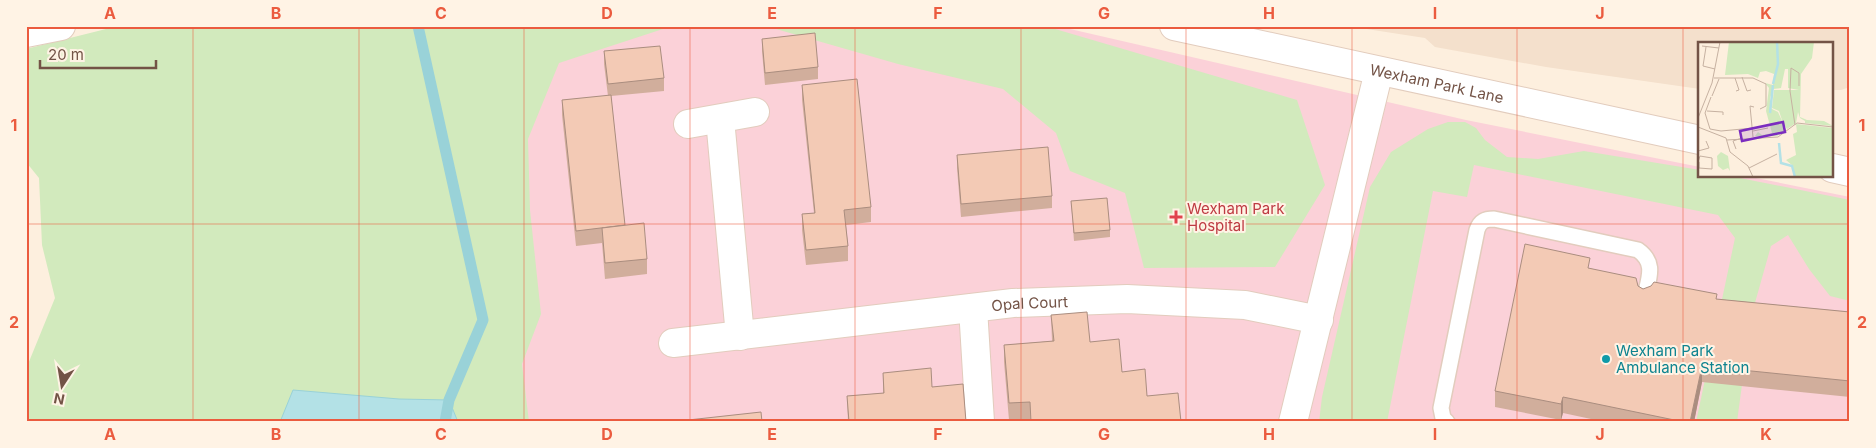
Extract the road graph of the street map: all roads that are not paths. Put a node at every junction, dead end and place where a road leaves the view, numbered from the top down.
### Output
1 (61, 26) edge
2 (1174, 26) edge
3 (26, 33) edge
4 (1379, 71) junction
5 (755, 112) dead end
6 (720, 119) junction
7 (688, 124) dead end
8 (1698, 140) edge
9 (1645, 296) edge
10 (973, 308) junction
11 (1319, 320) junction
12 (740, 336) junction
13 (673, 343) dead end
14 (980, 422) edge
15 (1293, 422) edge
16 (1447, 422) edge

1 - 3 street
2 - 4 street, Wexham Park Lane
4 - 8 street, Wexham Park Lane
4 - 11 street
5 - 6 street
6 - 7 street
6 - 12 street
9 - 16 lane
10 - 11 street, Opal Court
10 - 12 street, Opal Court
10 - 14 street
11 - 15 street
12 - 13 street, Opal Court

